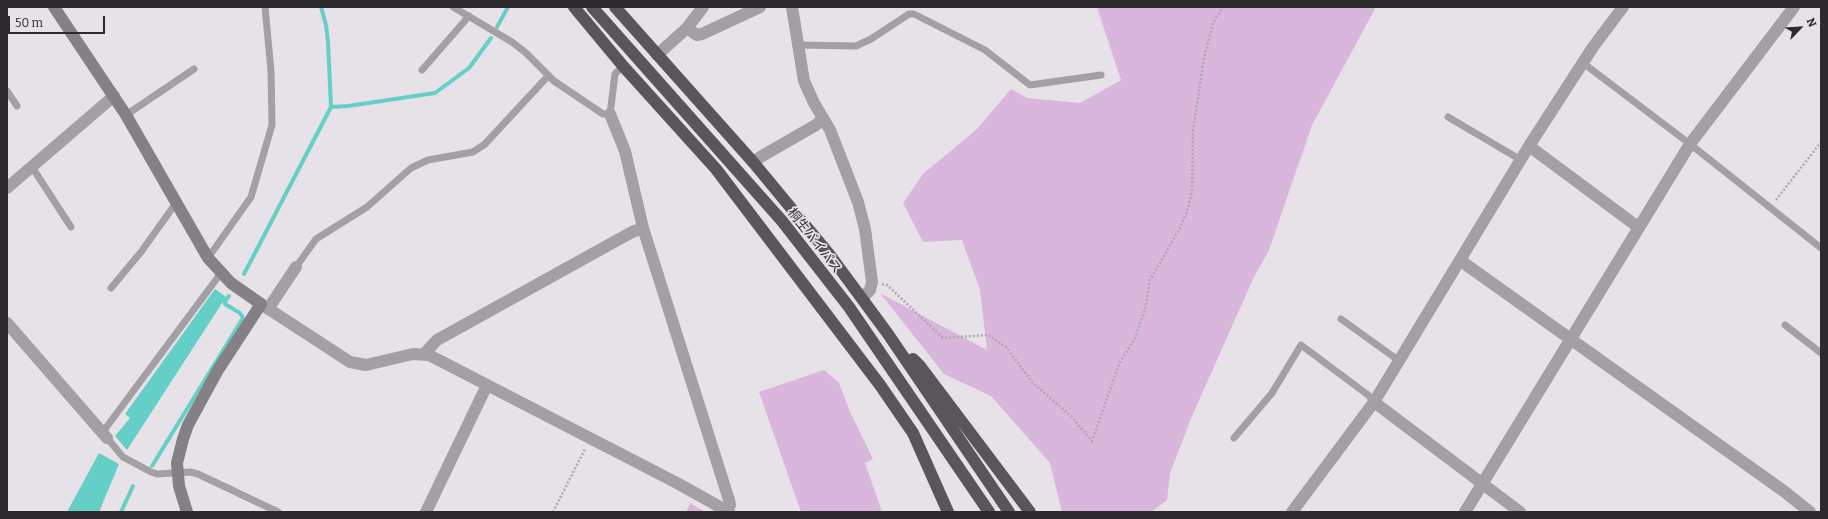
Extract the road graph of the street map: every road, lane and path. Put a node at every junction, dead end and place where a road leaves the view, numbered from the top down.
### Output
1 (54, 7) edge
2 (265, 7) edge
3 (453, 7) edge
4 (574, 7) edge
5 (592, 7) edge
6 (615, 7) edge
7 (703, 7) edge
8 (760, 7) edge
9 (792, 7) edge
10 (1223, 7) edge
11 (1623, 7) edge
12 (1794, 7) edge
13 (469, 16) junction
14 (687, 28) junction
15 (798, 45) junction
16 (657, 55) junction
17 (1583, 62) junction
18 (623, 66) junction
19 (194, 69) dead end
20 (422, 70) dead end
21 (1102, 75) dead end
22 (548, 76) junction
23 (7, 90) edge
24 (114, 96) junction
25 (17, 106) dead end
26 (610, 114) junction
27 (126, 115) junction
28 (1448, 117) dead end
29 (823, 118) junction
30 (1821, 142) edge
31 (1690, 144) junction
32 (1529, 146) junction
33 (1521, 160) junction
34 (754, 162) junction
35 (32, 167) junction
36 (7, 188) edge
37 (176, 203) junction
38 (1770, 208) junction
39 (71, 227) dead end
40 (1638, 227) junction
41 (643, 228) junction
42 (1821, 248) edge
43 (208, 258) junction
44 (1461, 261) junction
45 (296, 267) joint
46 (220, 273) junction
47 (872, 282) junction
48 (111, 288) dead end
49 (862, 298) junction
50 (264, 307) junction
51 (1341, 319) dead end
52 (7, 323) edge
53 (1786, 325) dead end
54 (888, 334) junction
55 (1571, 339) junction
56 (1821, 353) edge
57 (424, 354) junction
58 (1398, 360) junction
59 (487, 386) junction
60 (1374, 402) junction
61 (104, 435) junction
62 (1234, 438) dead end
63 (586, 447) dead end
64 (178, 472) junction
65 (1482, 484) junction
66 (728, 511) edge
67 (187, 512) edge
68 (278, 512) edge
69 (426, 512) edge
70 (553, 512) edge
71 (948, 512) edge
72 (989, 512) edge
73 (1009, 512) edge
74 (1030, 512) edge
75 (1292, 512) edge
76 (1465, 512) edge
77 (1520, 512) edge
78 (1810, 512) edge

1 - 24 street
2 - 43 lane
3 - 13 lane
4 - 18 highway
5 - 72 highway, 桐生バイパス
6 - 16 highway, 桐生バイパス
7 - 14 street
8 - 14 street
9 - 15 street
10 - 47 path
11 - 17 street
12 - 31 street
13 - 20 lane
13 - 22 lane
14 - 16 street
15 - 21 lane
15 - 29 street
16 - 34 highway, 桐生バイパス
17 - 31 lane
17 - 32 street
18 - 26 lane
18 - 71 highway
19 - 27 lane
22 - 26 lane
22 - 45 lane
23 - 25 lane
24 - 27 street
24 - 35 street
26 - 41 street
27 - 37 street
28 - 33 lane
29 - 34 street
29 - 47 street
30 - 38 path
31 - 38 lane
31 - 40 street
32 - 33 street
32 - 40 street
33 - 44 street
34 - 49 highway, 桐生バイパス
35 - 36 street
35 - 39 lane
37 - 43 street
37 - 48 lane
38 - 42 lane
40 - 55 street
41 - 57 street
41 - 66 street
43 - 46 street
44 - 55 street
44 - 58 street
45 - 50 street
46 - 50 street
46 - 61 lane
47 - 49 street
49 - 54 highway, 桐生バイパス
50 - 57 street
50 - 64 street
51 - 58 lane
52 - 61 street
53 - 56 lane
54 - 73 highway, 桐生バイパス
54 - 74 highway
55 - 65 street
55 - 78 street
57 - 59 street
58 - 60 street
59 - 66 street
59 - 69 street
60 - 62 lane
60 - 65 street
60 - 75 street
61 - 64 lane
63 - 70 path
64 - 67 street
64 - 68 lane
65 - 76 street
65 - 77 street

